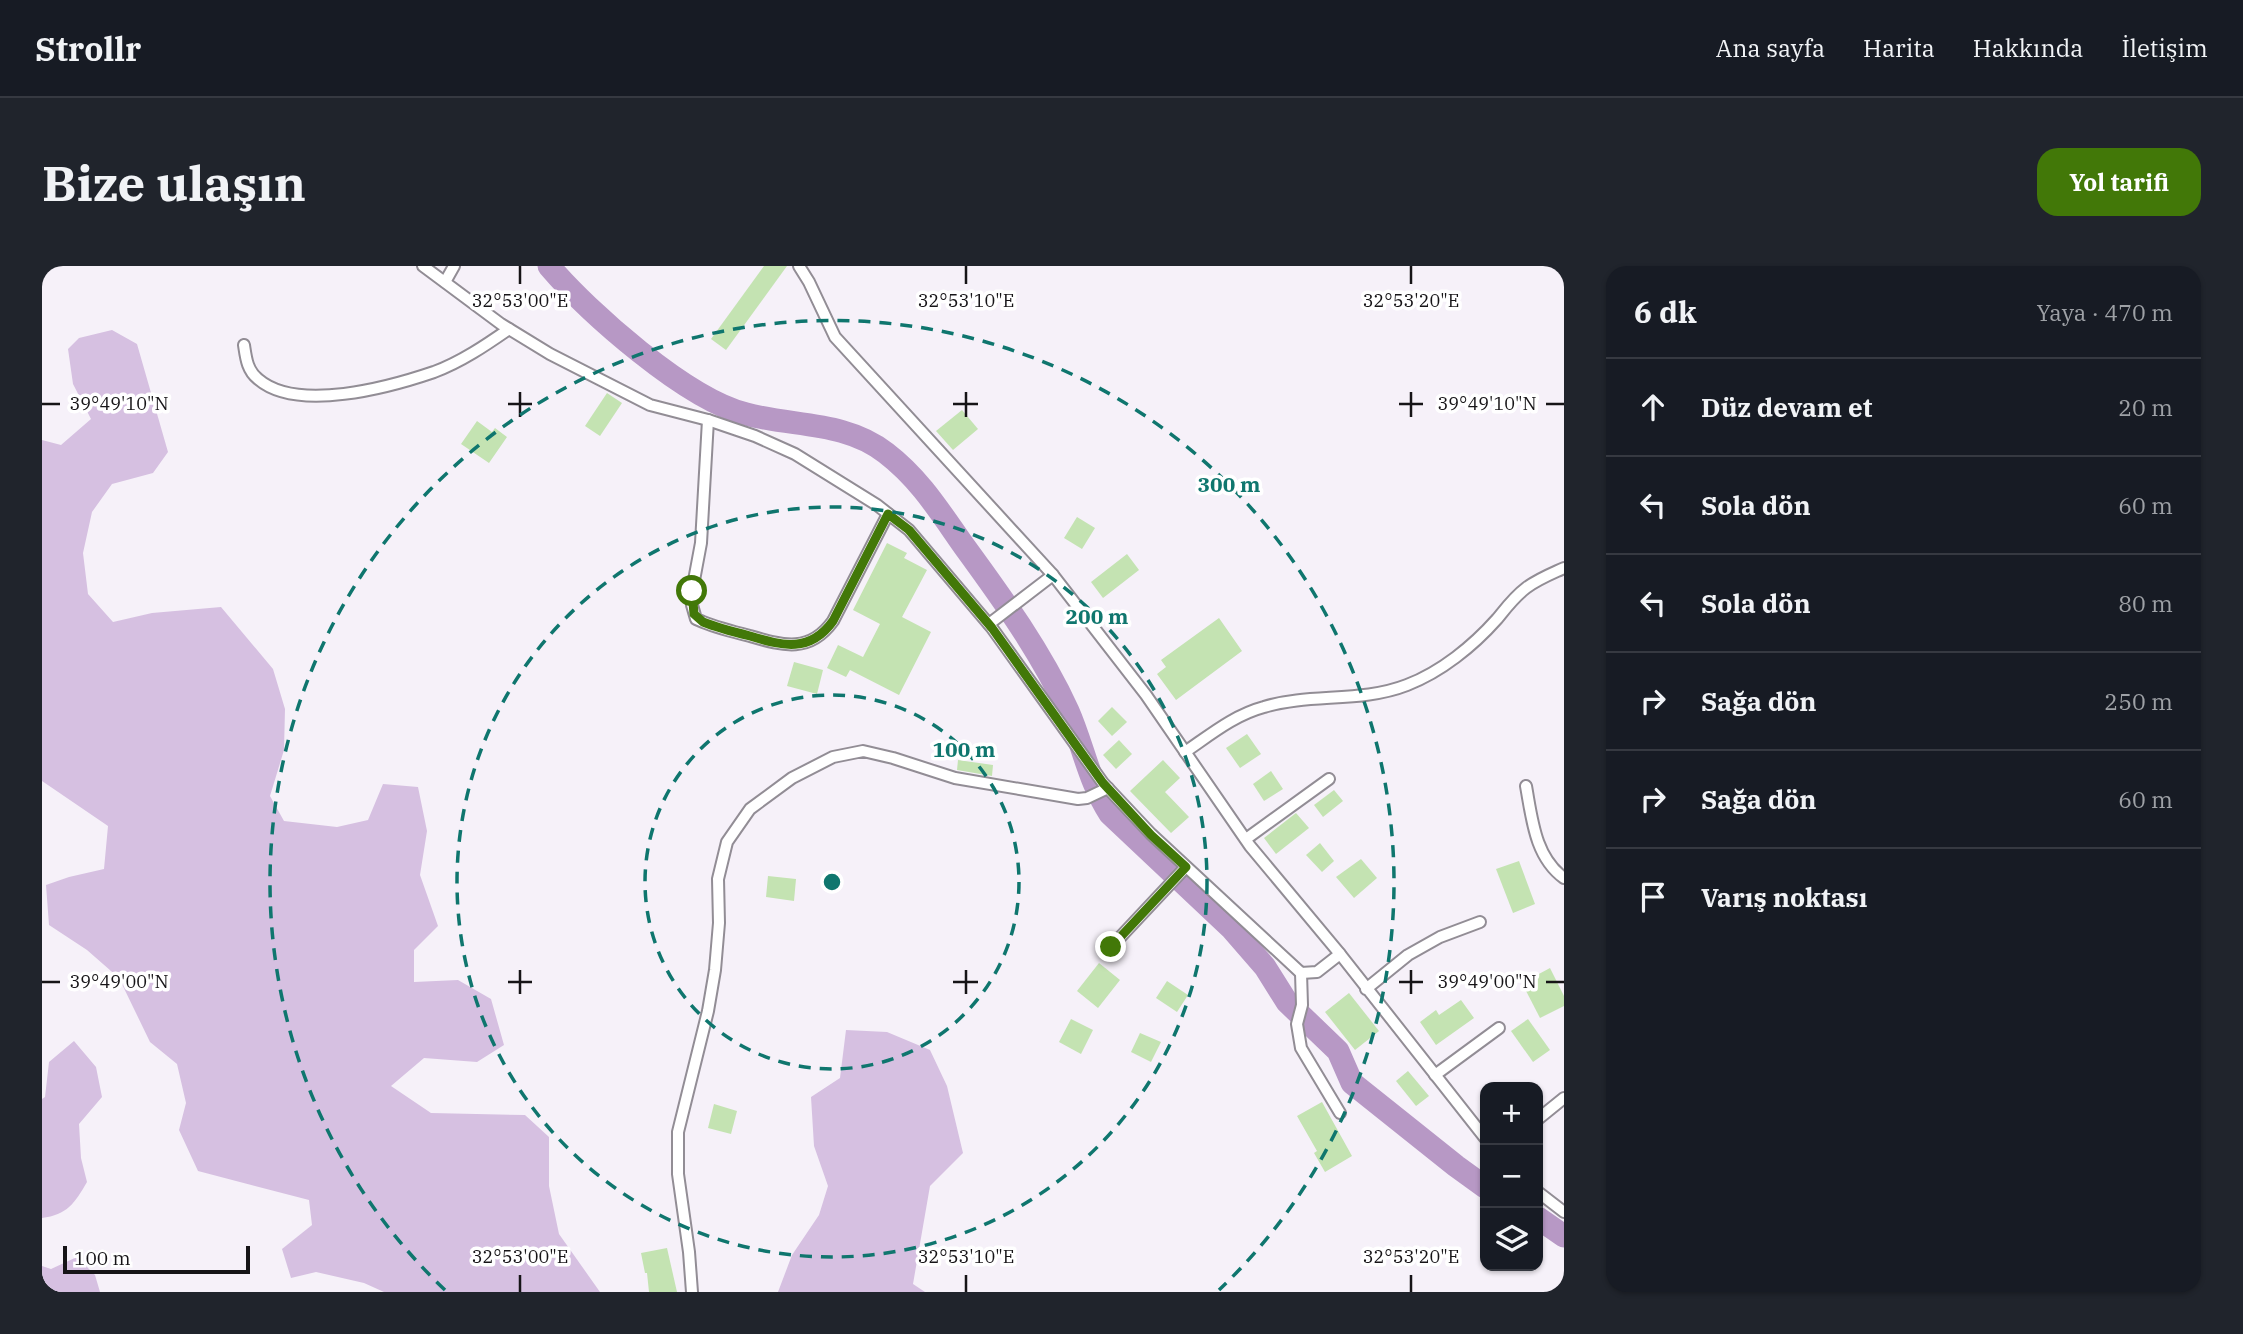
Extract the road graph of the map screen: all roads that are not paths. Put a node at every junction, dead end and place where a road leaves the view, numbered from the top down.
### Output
1 (423, 266) edge
2 (454, 266) edge
3 (799, 266) edge
4 (445, 282) junction
5 (509, 329) junction
6 (244, 345) dead end
7 (708, 420) junction
8 (888, 514) junction
9 (1564, 568) edge
10 (1053, 575) junction
11 (989, 624) junction
12 (1185, 752) junction
13 (1329, 779) dead end
14 (1526, 786) dead end
15 (1108, 788) junction
16 (1245, 839) junction
17 (1186, 867) junction
18 (1564, 878) edge
19 (1480, 922) dead end
20 (1111, 947) dead end
21 (1340, 954) junction
22 (1301, 973) junction
23 (1366, 989) junction
24 (1499, 1028) dead end
25 (1435, 1075) junction
26 (1564, 1098) edge
27 (1340, 1112) dead end
28 (1543, 1115) edge
29 (1480, 1132) edge
30 (1543, 1196) edge
31 (1564, 1212) edge
32 (691, 1292) edge

1 - 4 street
2 - 4 street
3 - 10 street
4 - 5 street
5 - 6 street
5 - 7 street
7 - 8 street
7 - 8 street
8 - 11 street
9 - 12 street
10 - 11 street
10 - 12 street
11 - 15 street
12 - 16 street
13 - 16 street
14 - 18 street
15 - 17 street
15 - 32 street
16 - 21 street
17 - 20 street
17 - 22 street
19 - 23 street
21 - 22 street
21 - 23 street
22 - 27 street
23 - 25 street
24 - 25 street
25 - 29 street
26 - 28 street
30 - 31 street

